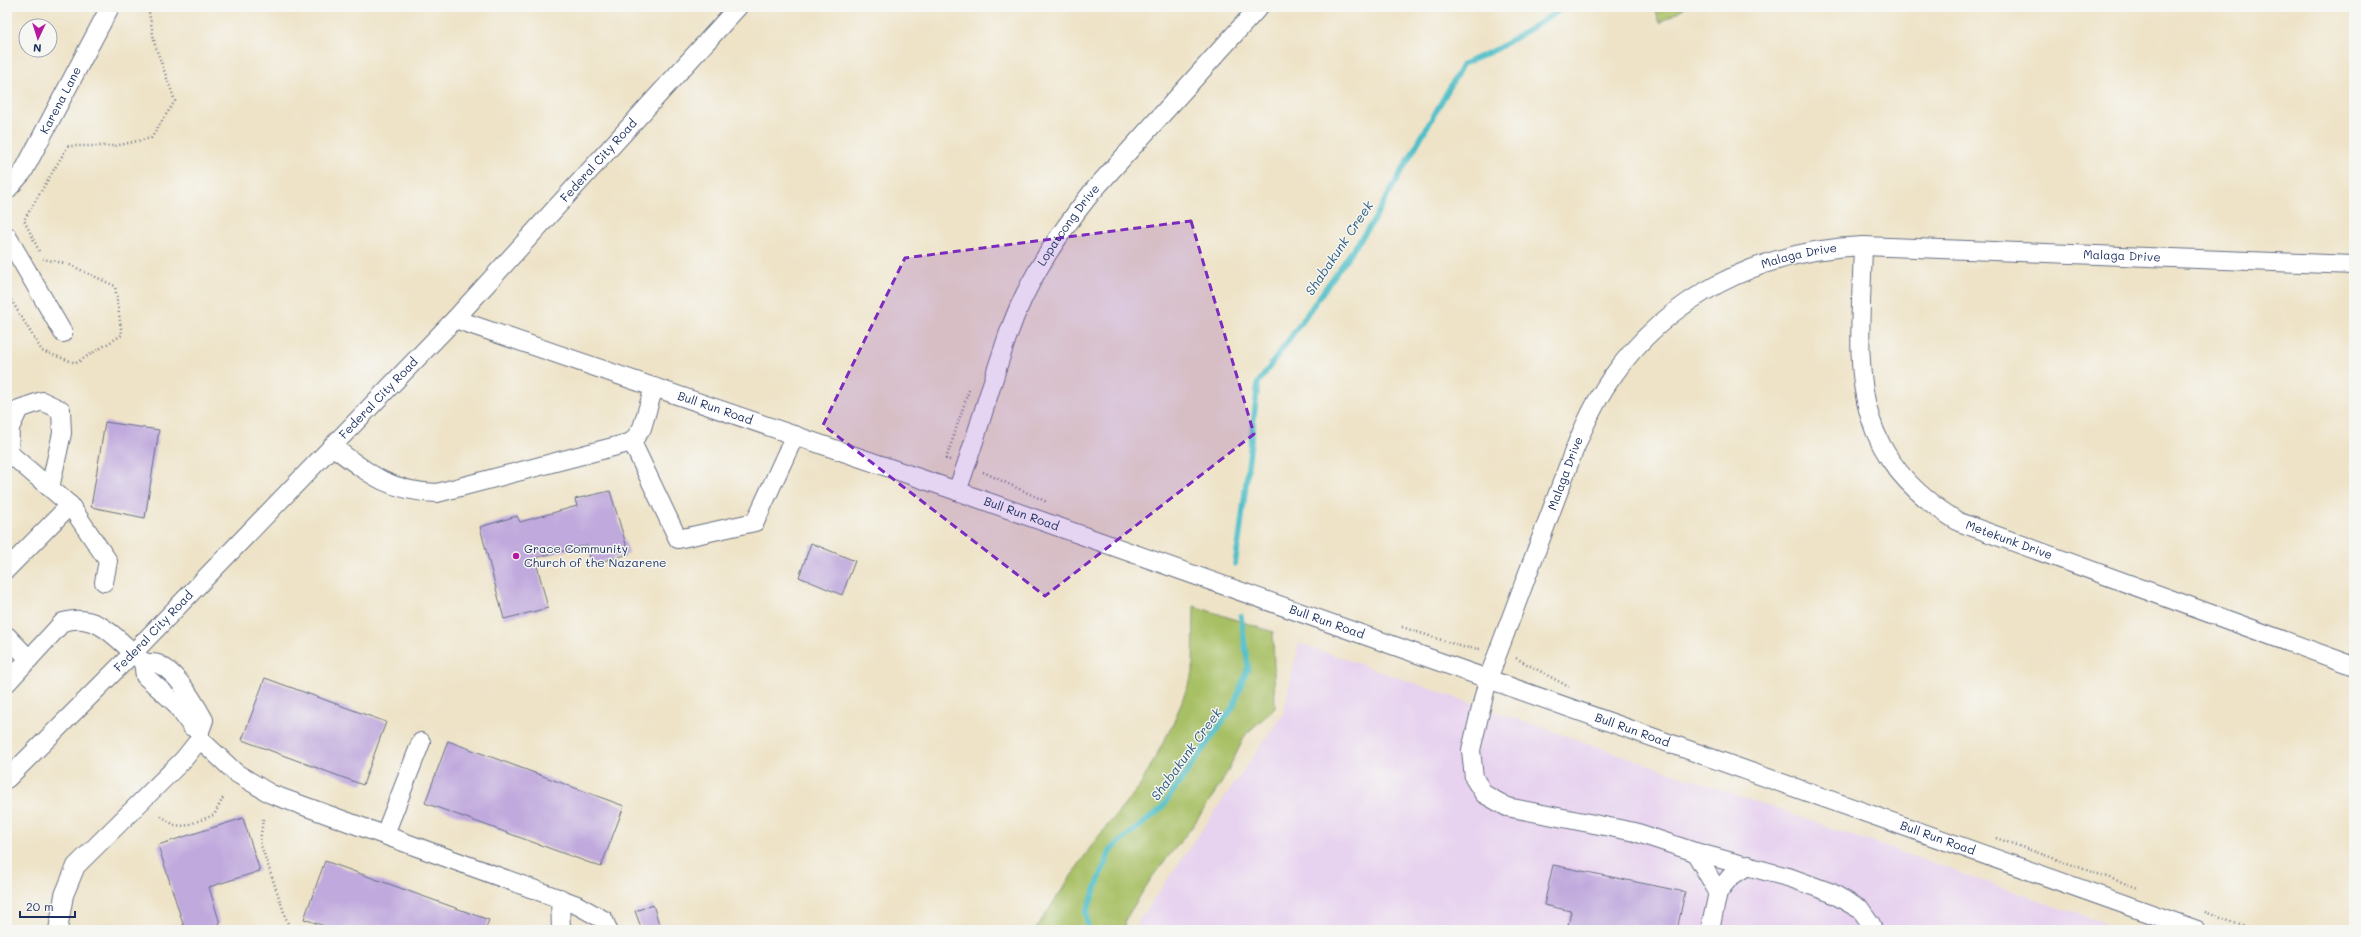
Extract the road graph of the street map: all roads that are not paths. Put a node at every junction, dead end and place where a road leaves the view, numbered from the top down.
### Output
1 (110, 7) edge
2 (738, 7) edge
3 (1259, 7) edge
4 (7, 190) edge
5 (7, 236) edge
6 (1862, 246) junction
7 (2354, 265) edge
8 (455, 319) junction
9 (63, 333) dead end
10 (654, 387) junction
11 (795, 435) junction
12 (632, 442) junction
13 (332, 446) junction
14 (50, 488) dead end
15 (957, 491) junction
16 (70, 505) junction
17 (7, 569) edge
18 (104, 582) dead end
19 (7, 636) edge
20 (138, 657) junction
21 (29, 659) junction
22 (2354, 666) edge
23 (1488, 679) junction
24 (7, 683) edge
25 (200, 735) junction
26 (421, 742) dead end
27 (7, 780) edge
28 (385, 834) junction
29 (1695, 852) junction
30 (1749, 866) junction
31 (1718, 892) junction
32 (560, 898) junction
33 (58, 930) edge
34 (561, 930) edge
35 (608, 930) edge
36 (1710, 930) edge
37 (1873, 930) edge
38 (2197, 930) edge

1 - 4 street, Karena Lane
2 - 8 street, Federal City Road
3 - 15 street, Lopatcong Drive
5 - 9 street
6 - 7 street, Malaga Drive
6 - 22 street, Metekunk Drive
6 - 23 street, Malaga Drive
8 - 10 street, Bull Run Road
8 - 13 street, Federal City Road
10 - 11 street, Bull Run Road
10 - 12 street
11 - 12 street
11 - 15 street, Bull Run Road
12 - 13 street
13 - 20 street, Federal City Road
14 - 16 street
15 - 23 street, Bull Run Road
16 - 17 street
16 - 18 street
19 - 21 street
20 - 21 street
20 - 25 street
20 - 27 street, Federal City Road
21 - 24 street
23 - 29 street, Malaga Drive
23 - 38 street, Bull Run Road
25 - 28 street
25 - 33 street
26 - 28 street
28 - 32 street
29 - 30 street, Malaga Drive
29 - 31 street
30 - 31 street
30 - 37 street, Malaga Drive
31 - 36 street
32 - 34 street
32 - 35 street

